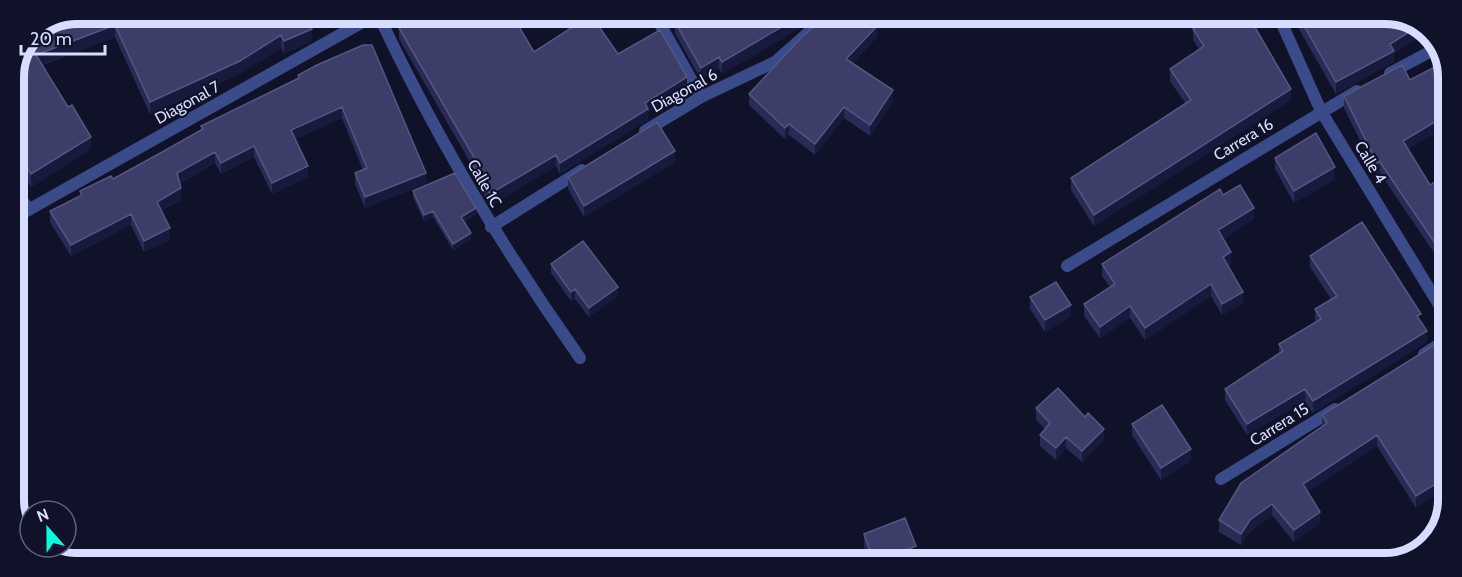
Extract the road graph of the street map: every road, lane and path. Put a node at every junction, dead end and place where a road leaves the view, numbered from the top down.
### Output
1 (360, 24) edge
2 (383, 24) edge
3 (660, 24) edge
4 (818, 24) edge
5 (1282, 24) edge
6 (1431, 51) edge
7 (701, 97) junction
8 (1321, 111) junction
9 (631, 140) edge
10 (591, 165) edge
11 (24, 204) edge
12 (28, 210) junction
13 (24, 212) edge
14 (491, 226) junction
15 (1067, 266) dead end
16 (1438, 305) edge
17 (1438, 345) edge
18 (580, 358) dead end
19 (1417, 358) edge
20 (1348, 401) edge
21 (1221, 479) dead end

1 - 12 street, Diagonal 7
2 - 14 street, Calle 1C
3 - 7 street
4 - 7 street, Diagonal 6
5 - 8 street, Calle 4
6 - 8 street, Carrera 16
7 - 9 street, Diagonal 6
8 - 15 street, Carrera 16
8 - 16 street, Calle 4
10 - 14 street
11 - 12 street
12 - 13 street, Diagonal 7
14 - 18 street, Calle 1C
17 - 19 street
20 - 21 street, Carrera 15

